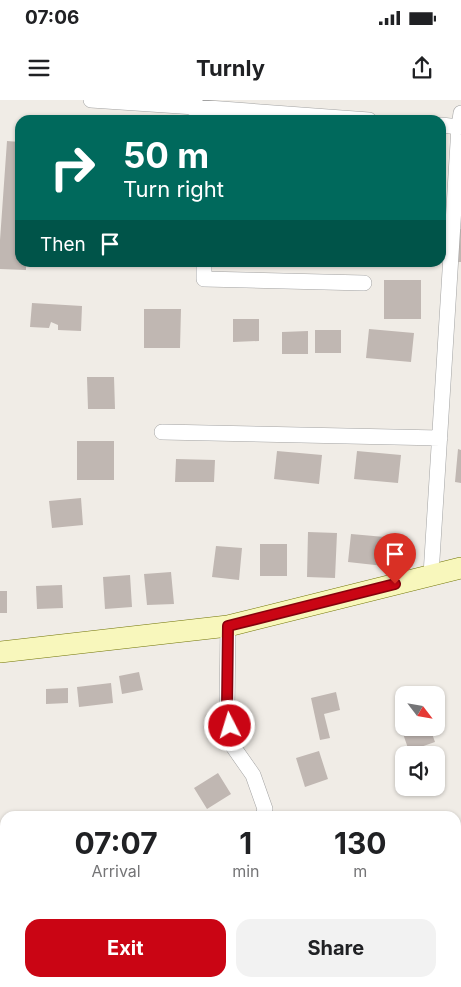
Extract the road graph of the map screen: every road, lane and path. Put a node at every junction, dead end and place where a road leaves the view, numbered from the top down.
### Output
1 (91, 100) edge
2 (195, 109) edge
3 (290, 115) edge
4 (460, 120) edge
5 (446, 124) edge
6 (204, 267) edge
7 (364, 283) dead end
8 (455, 305) edge
9 (162, 432) dead end
10 (440, 438) junction
11 (461, 568) edge
12 (431, 575) junction
13 (228, 626) junction
14 (0, 652) edge
15 (264, 811) edge

1 - 2 street
2 - 3 street
4 - 5 street
4 - 8 street
6 - 7 street
8 - 10 street
9 - 10 street
10 - 12 street
11 - 12 street
12 - 13 street
13 - 14 street
13 - 15 street

